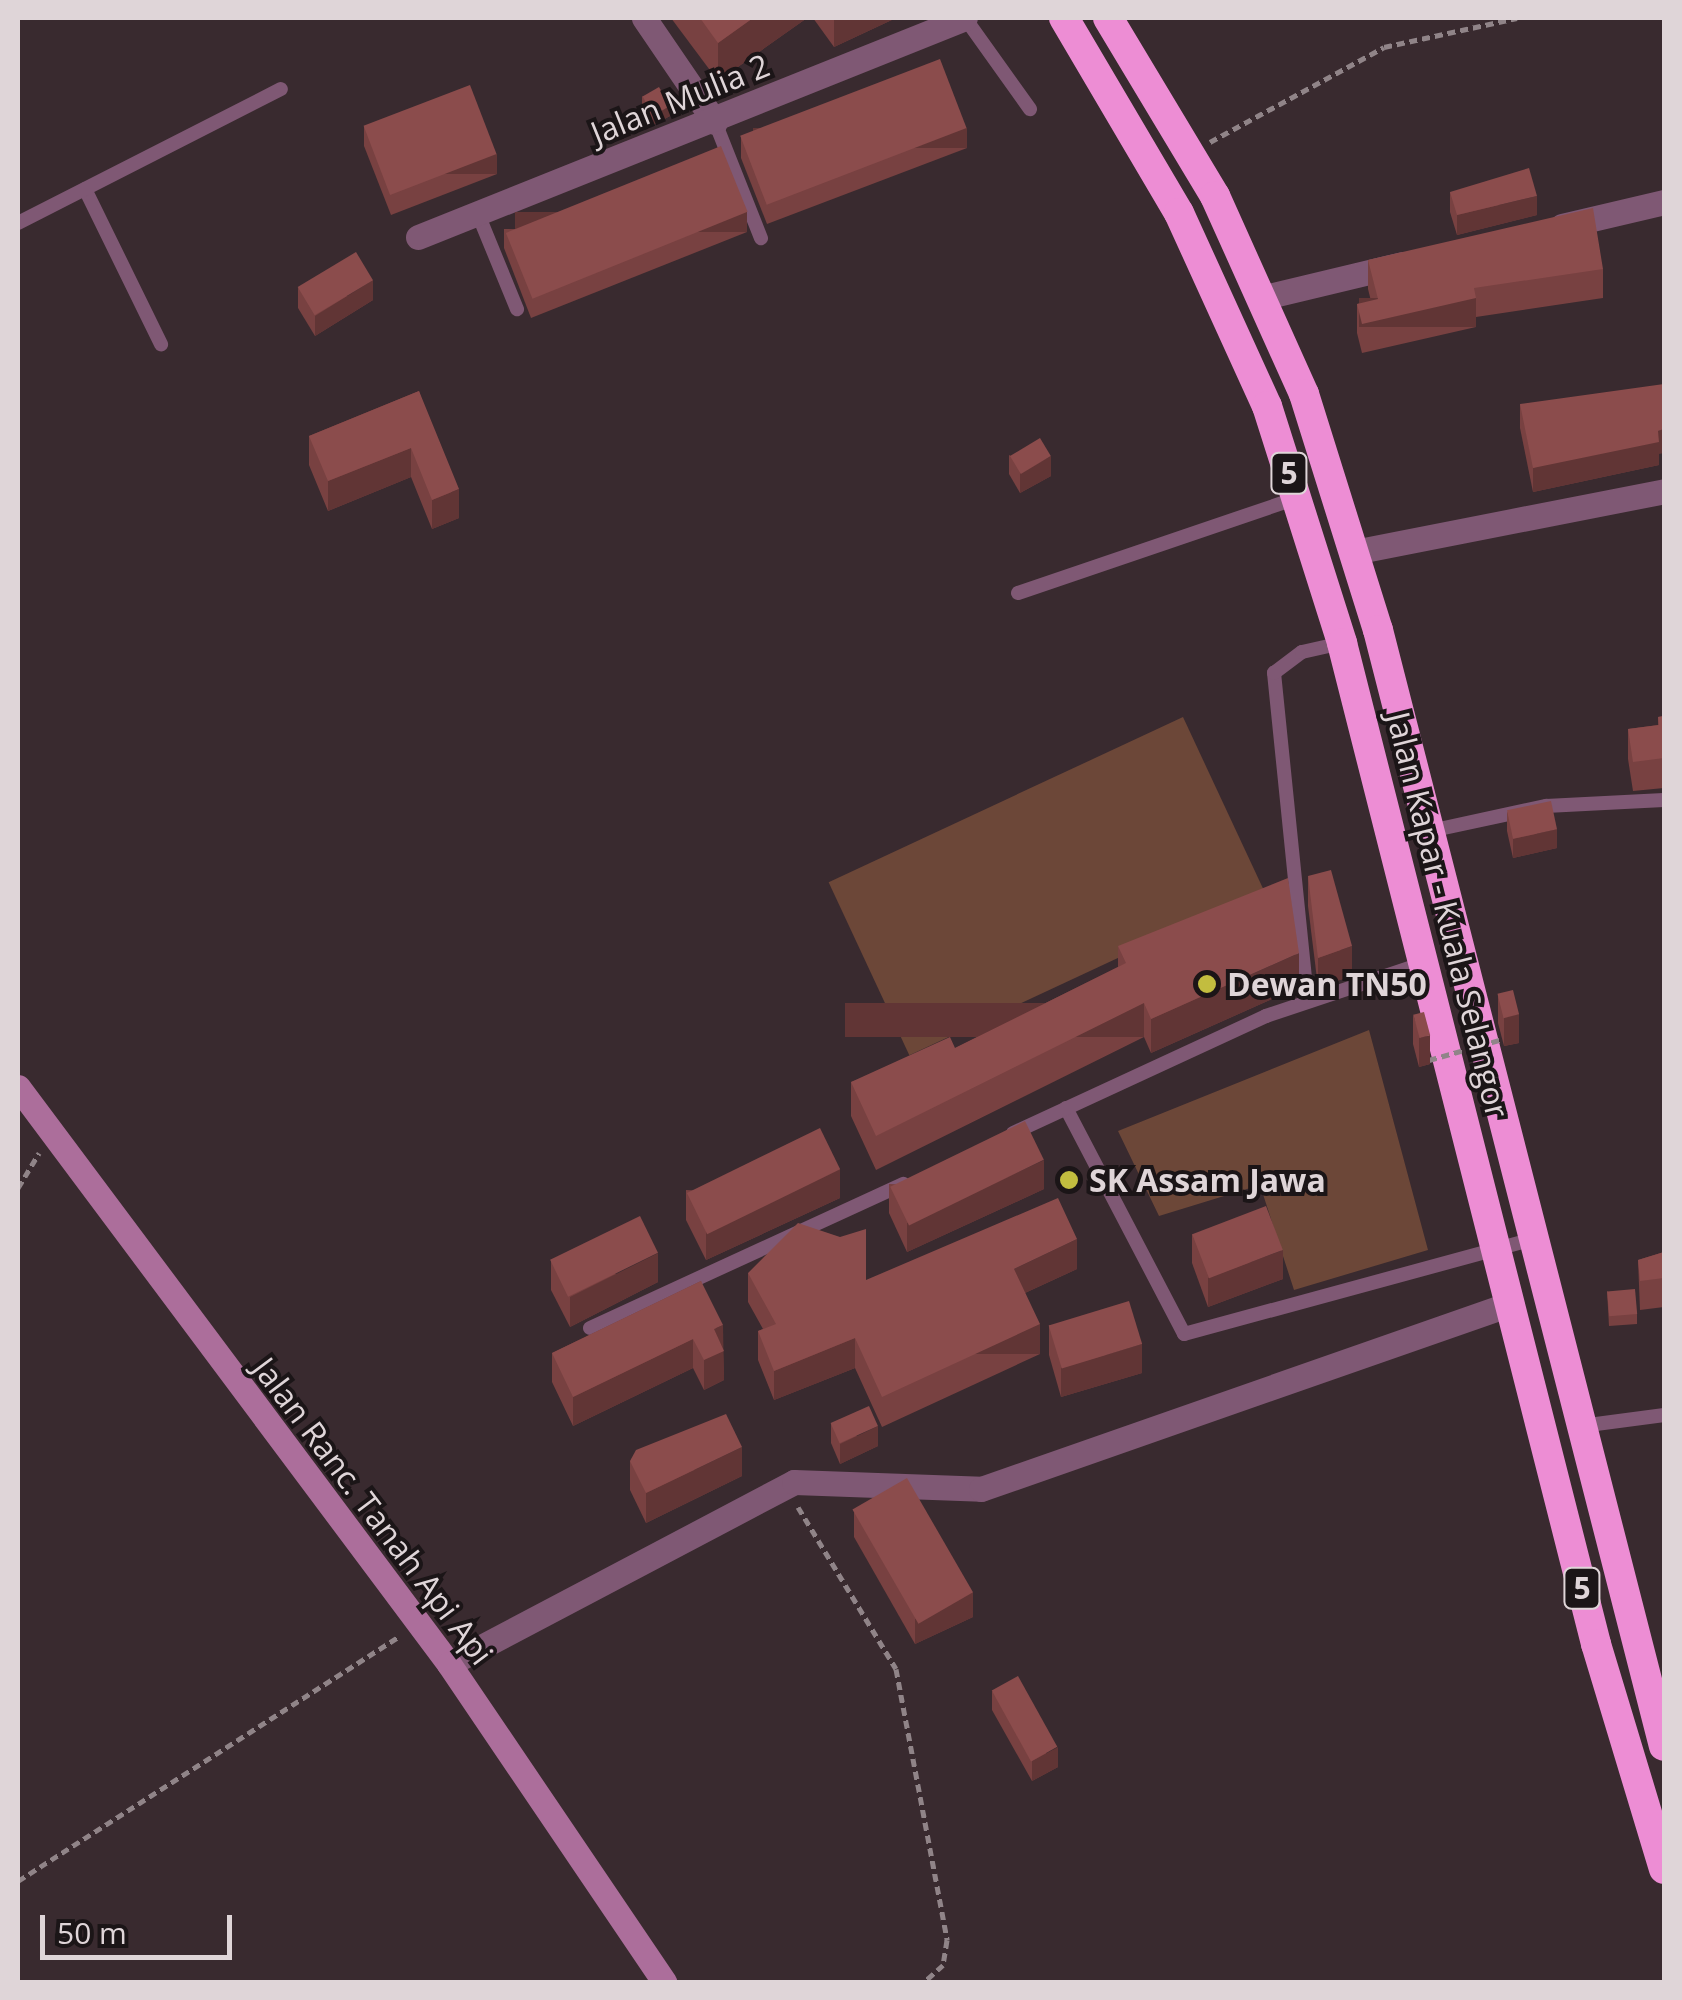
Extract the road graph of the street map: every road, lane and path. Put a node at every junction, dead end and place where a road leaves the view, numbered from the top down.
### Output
1 (644, 18) edge
2 (965, 18) edge
3 (1064, 18) edge
4 (1108, 18) edge
5 (1517, 18) edge
6 (281, 89) dead end
7 (1030, 109) dead end
8 (715, 122) junction
9 (1190, 153) junction
10 (85, 189) junction
11 (1664, 202) edge
12 (478, 214) junction
13 (18, 223) edge
14 (1531, 234) edge
15 (418, 238) dead end
16 (761, 238) dead end
17 (1436, 256) edge
18 (1265, 296) junction
19 (517, 309) dead end
20 (161, 344) dead end
21 (1664, 490) edge
22 (1296, 498) junction
23 (1354, 552) junction
24 (1018, 593) dead end
25 (1342, 643) junction
26 (1664, 800) edge
27 (1429, 831) junction
28 (1460, 952) junction
29 (1424, 963) junction
30 (1305, 978) dead end
31 (1514, 1035) edge
32 (1429, 1060) dead end
33 (18, 1087) edge
34 (1066, 1108) junction
35 (49, 1132) junction
36 (996, 1141) edge
37 (925, 1174) edge
38 (18, 1188) edge
39 (1533, 1239) junction
40 (1496, 1248) junction
41 (1510, 1304) junction
42 (590, 1328) dead end
43 (1664, 1415) edge
44 (1580, 1426) junction
45 (782, 1488) junction
46 (419, 1624) junction
47 (449, 1664) junction
48 (1654, 1671) edge
49 (1664, 1746) edge
50 (1664, 1869) edge
51 (18, 1880) edge
52 (664, 1982) edge
53 (924, 1982) edge

1 - 8 street
2 - 7 lane
2 - 8 street, Jalan Mulia 2
3 - 22 highway, Jalan Kapar - Kuala Selangor / 5
4 - 9 highway, Jalan Kapar - Kuala Selangor / 5
5 - 9 path
6 - 10 lane
8 - 12 street, Jalan Mulia 2
8 - 16 lane
9 - 18 highway, Jalan Kapar - Kuala Selangor / 5
10 - 13 lane
10 - 20 lane
11 - 14 street
12 - 15 street, Jalan Mulia 2
12 - 19 lane
17 - 18 street
18 - 23 highway, Jalan Kapar - Kuala Selangor / 5
21 - 23 street
22 - 24 lane
22 - 25 highway, Jalan Kapar - Kuala Selangor / 5
23 - 27 highway, Jalan Kapar - Kuala Selangor / 5
25 - 29 highway, Jalan Kapar - Kuala Selangor / 5
25 - 30 lane
26 - 27 lane
27 - 28 highway, Jalan Kapar - Kuala Selangor / 5
28 - 29 highway
28 - 39 highway, Jalan Kapar - Kuala Selangor / 5
29 - 34 lane
29 - 40 highway, Jalan Kapar - Kuala Selangor / 5
31 - 32 path, bridge
33 - 35 street, Jalan Ranc. Tanah Api Api
34 - 36 lane
34 - 40 lane
35 - 38 path
35 - 46 street, Jalan Ranc. Tanah Api Api
37 - 42 lane
39 - 40 lane
39 - 44 highway, Jalan Kapar - Kuala Selangor / 5
40 - 41 highway, Jalan Kapar - Kuala Selangor / 5
41 - 45 street
41 - 50 highway, Jalan Kapar - Kuala Selangor / 5
43 - 44 lane
44 - 48 highway, Jalan Kapar - Kuala Selangor / 5
45 - 47 street
45 - 53 path
46 - 47 street, Jalan Ranc. Tanah Api Api
46 - 51 path
47 - 52 street, Jalan Ranc. Tanah Api Api
48 - 49 highway, Jalan Kapar - Kuala Selangor / 5

